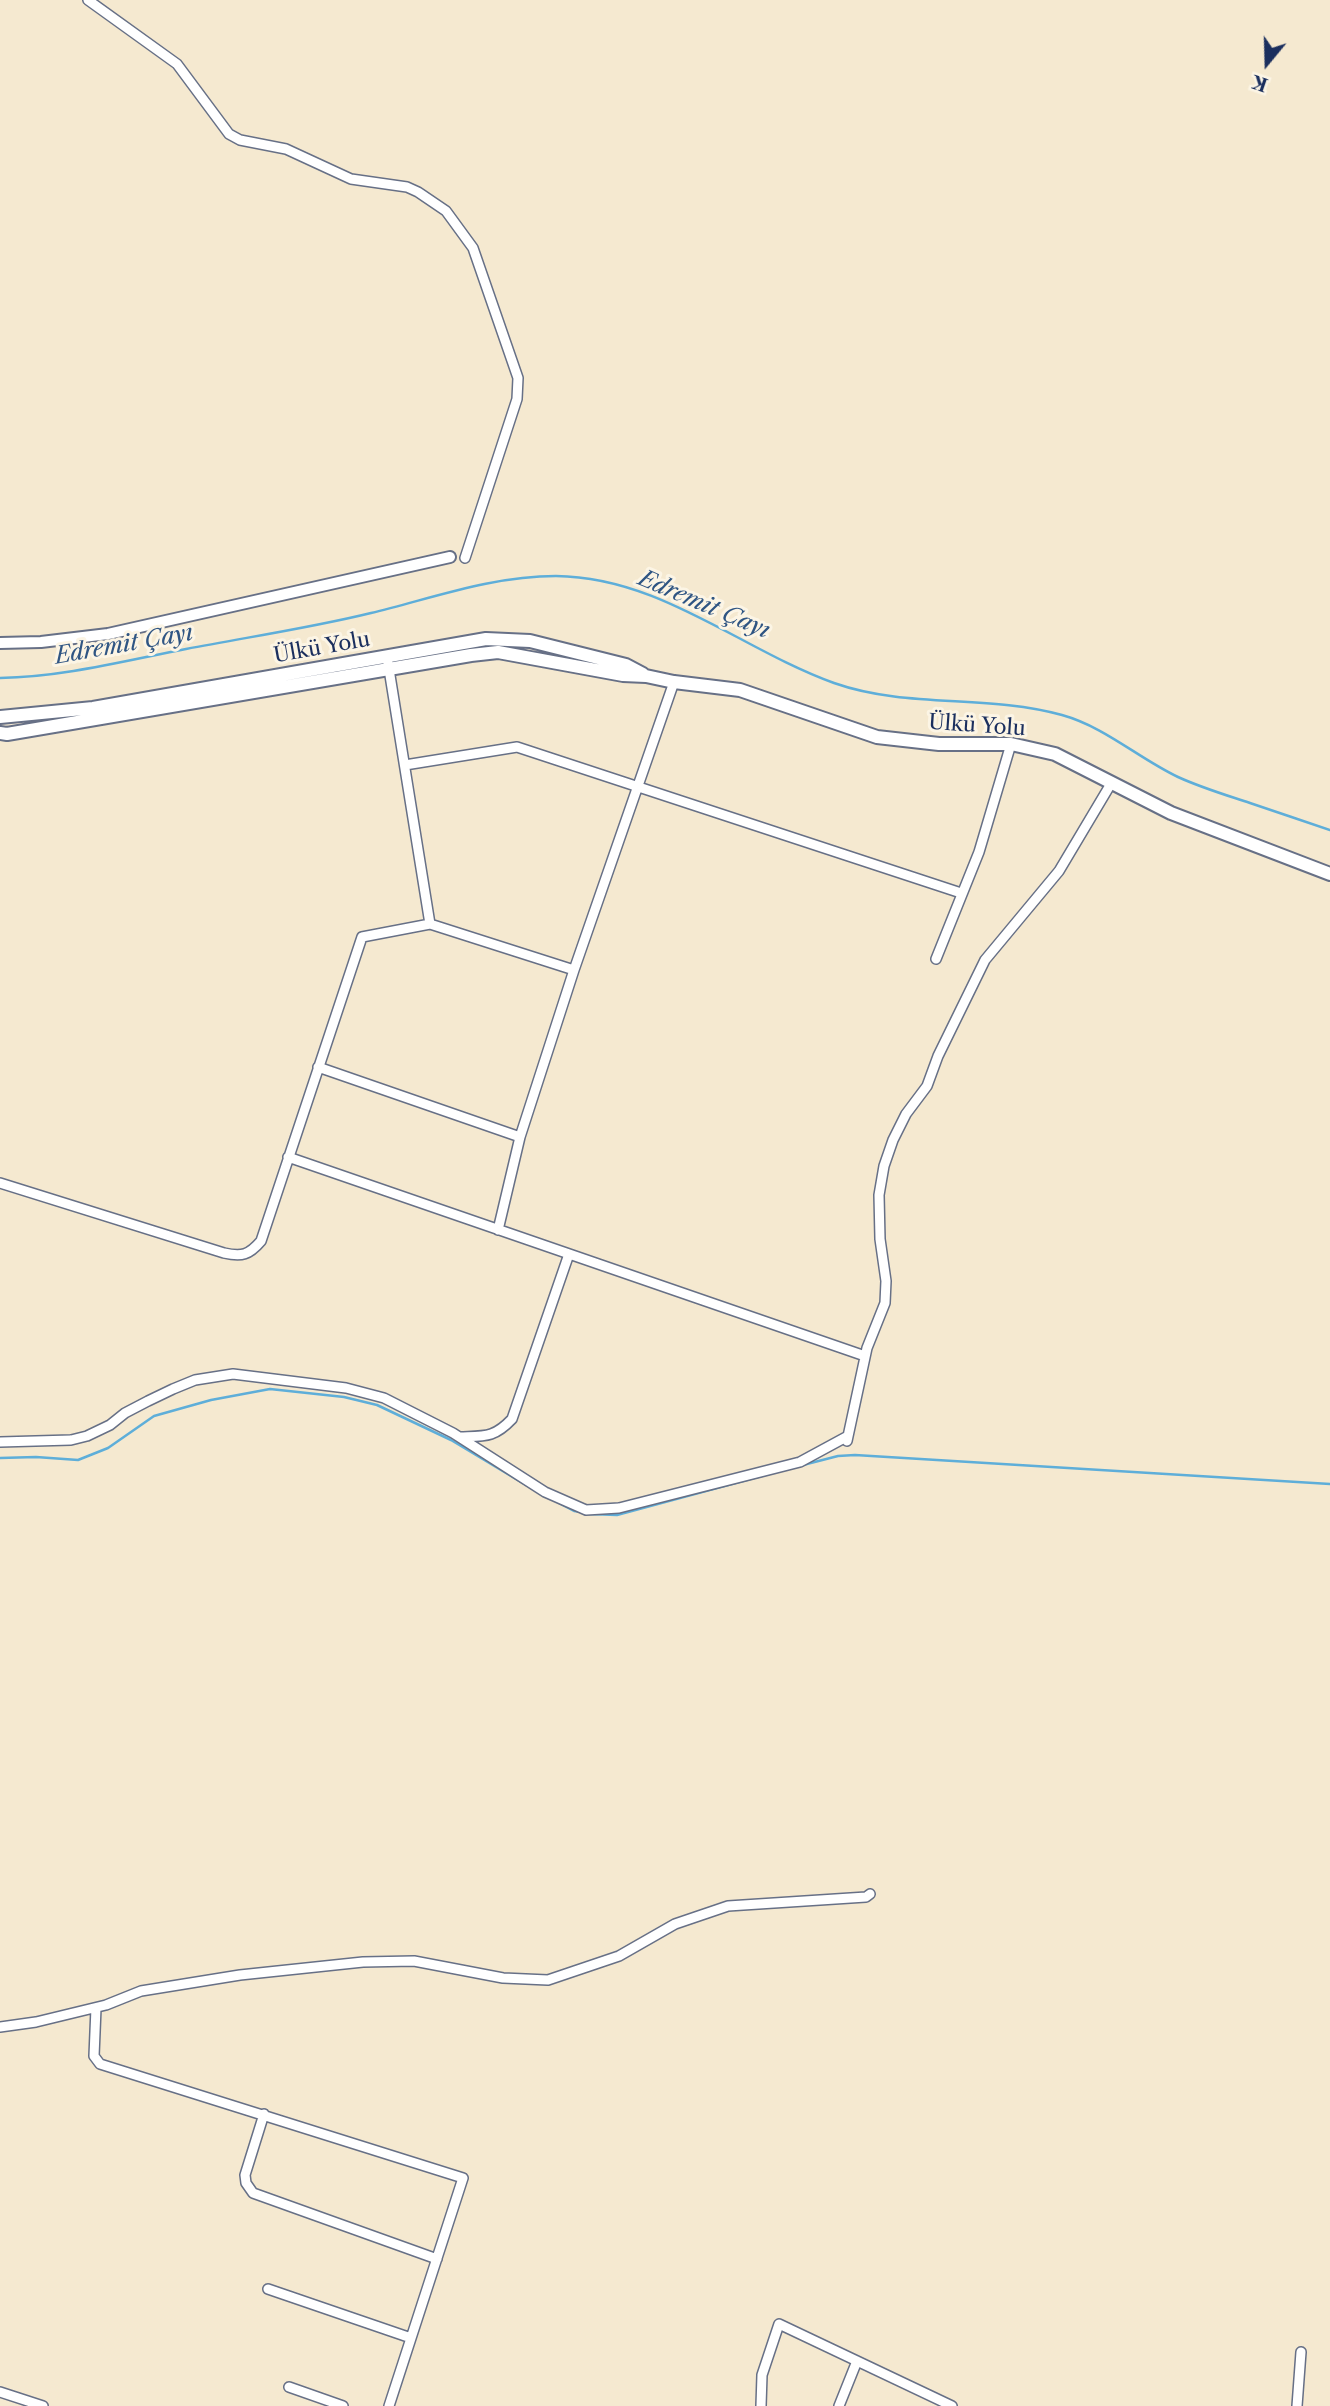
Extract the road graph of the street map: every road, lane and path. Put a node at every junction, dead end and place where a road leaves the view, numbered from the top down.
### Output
1 (88, 0) edge
2 (450, 557) dead end
3 (465, 558) dead end
4 (0, 643) edge
5 (387, 662) junction
6 (674, 682) junction
7 (0, 717) edge
8 (0, 733) edge
9 (1012, 744) junction
10 (405, 765) junction
11 (1112, 782) junction
12 (638, 786) junction
13 (1330, 874) edge
14 (961, 893) junction
15 (430, 924) junction
16 (936, 959) dead end
17 (574, 970) junction
18 (318, 1067) junction
19 (520, 1137) junction
20 (288, 1157) junction
21 (0, 1184) edge
22 (498, 1230) junction
23 (569, 1254) junction
24 (865, 1356) junction
25 (459, 1437) junction
26 (0, 1442) edge
27 (870, 1894) dead end
28 (96, 2008) junction
29 (0, 2027) edge
30 (264, 2114) junction
31 (438, 2259) junction
32 (268, 2288) dead end
33 (411, 2338) junction
34 (1301, 2352) dead end
35 (857, 2361) junction
36 (289, 2388) dead end
37 (0, 2392) edge
38 (43, 2406) edge
39 (343, 2406) edge
40 (389, 2406) edge
41 (761, 2406) edge
42 (839, 2406) edge
43 (952, 2406) edge
44 (1297, 2406) edge

1 - 3 street
2 - 4 street
5 - 6 main road, Ülkü Yolu
5 - 7 main road, Ülkü Yolu
5 - 8 main road, Ülkü Yolu
5 - 10 street
6 - 9 main road, Ülkü Yolu
6 - 12 street
9 - 11 main road, Ülkü Yolu
9 - 14 street
10 - 12 street
10 - 15 street
11 - 13 main road, Ülkü Yolu
11 - 24 street
12 - 14 street
12 - 17 street
14 - 16 street
15 - 17 street
15 - 18 street
17 - 19 street
18 - 19 street
18 - 20 street
19 - 22 street
20 - 21 street
20 - 22 street
22 - 23 street
23 - 24 street
23 - 25 street
24 - 25 street
25 - 26 street
27 - 28 street
28 - 29 street
28 - 30 street
30 - 31 street
30 - 31 street
31 - 33 street
32 - 33 street
33 - 40 street
34 - 44 street
35 - 41 street
35 - 42 street
35 - 43 street
36 - 39 street
37 - 38 street

